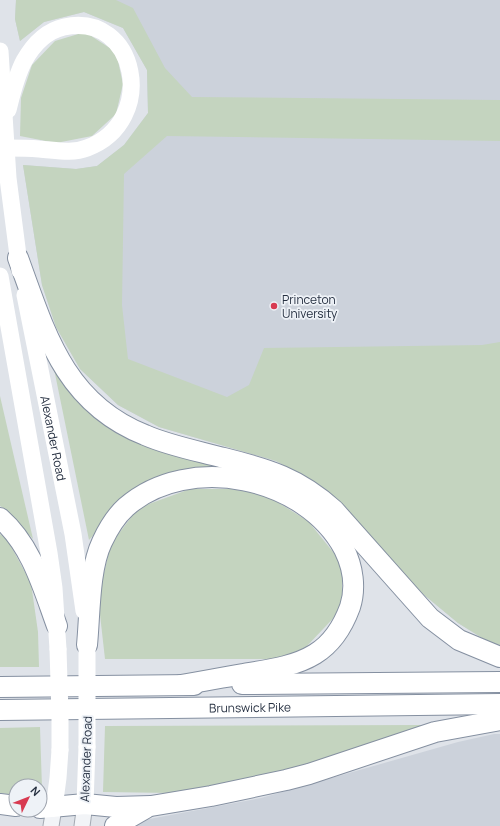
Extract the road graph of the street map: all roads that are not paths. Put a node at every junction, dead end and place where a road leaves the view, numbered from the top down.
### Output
1 (0, 51) edge
2 (4, 124) junction
3 (3, 148) edge
4 (18, 258) junction
5 (0, 276) edge
6 (0, 518) edge
7 (57, 626) junction
8 (87, 645) junction
9 (500, 657) edge
10 (0, 680) edge
11 (500, 682) edge
12 (181, 685) junction
13 (38, 686) junction
14 (0, 687) edge
15 (500, 704) edge
16 (0, 710) edge
17 (500, 720) edge
18 (85, 804) junction
19 (151, 806) junction
20 (49, 814) edge
21 (82, 826) edge
22 (115, 826) edge

1 - 2 main road, Alexander Road
2 - 3 main road, Alexander Road
2 - 3 main road
3 - 4 main road, Alexander Road
4 - 8 main road, Alexander Road
4 - 9 highway
5 - 7 main road, Alexander Road
6 - 7 highway
7 - 20 main road, Alexander Road, bridge
8 - 12 highway
8 - 18 main road, Alexander Road, bridge
10 - 13 highway
11 - 12 highway, Brunswick Pike
12 - 13 highway, Brunswick Pike
13 - 14 highway, Brunswick Pike
15 - 16 highway, Brunswick Pike
17 - 19 highway
18 - 19 highway
18 - 20 highway
18 - 21 street, Alexander Road
19 - 22 highway

